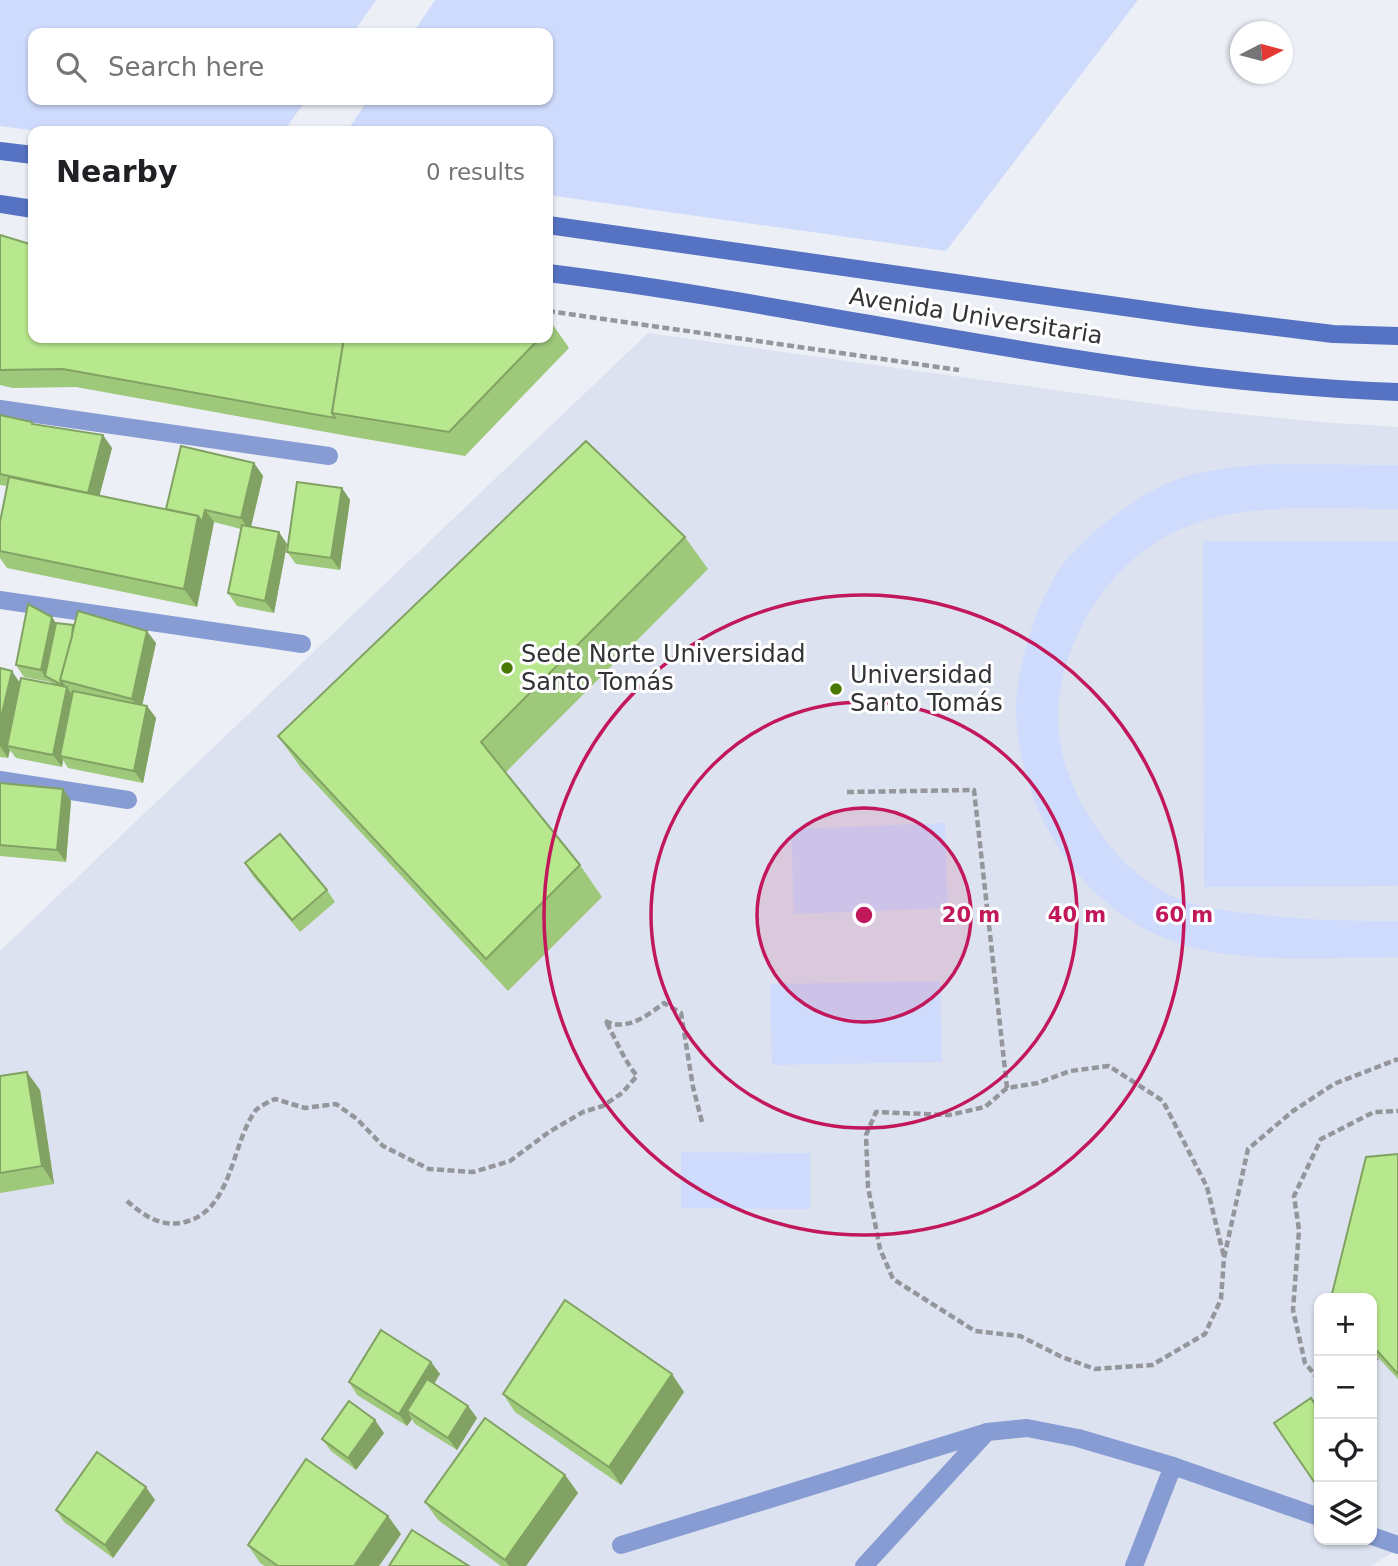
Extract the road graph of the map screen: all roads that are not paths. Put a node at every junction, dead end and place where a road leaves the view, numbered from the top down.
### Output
1 (0, 151) edge
2 (28, 154) edge
3 (0, 204) edge
4 (28, 208) edge
5 (553, 226) edge
6 (553, 274) edge
7 (1398, 336) edge
8 (1398, 391) edge
9 (0, 409) edge
10 (329, 456) dead end
11 (0, 600) edge
12 (302, 644) dead end
13 (0, 780) edge
14 (128, 800) dead end
15 (987, 1432) junction
16 (1173, 1466) junction
17 (1314, 1515) edge
18 (1377, 1538) edge
19 (621, 1545) dead end
20 (1398, 1545) edge
21 (864, 1566) edge
22 (1134, 1566) edge

1 - 2 main road
3 - 4 main road
5 - 7 main road, Avenida Universitaria
6 - 8 main road, Avenida Universitaria
9 - 10 street
11 - 12 street
13 - 14 street
15 - 16 street
15 - 19 street
15 - 21 street
16 - 17 street
16 - 22 street
18 - 20 street

